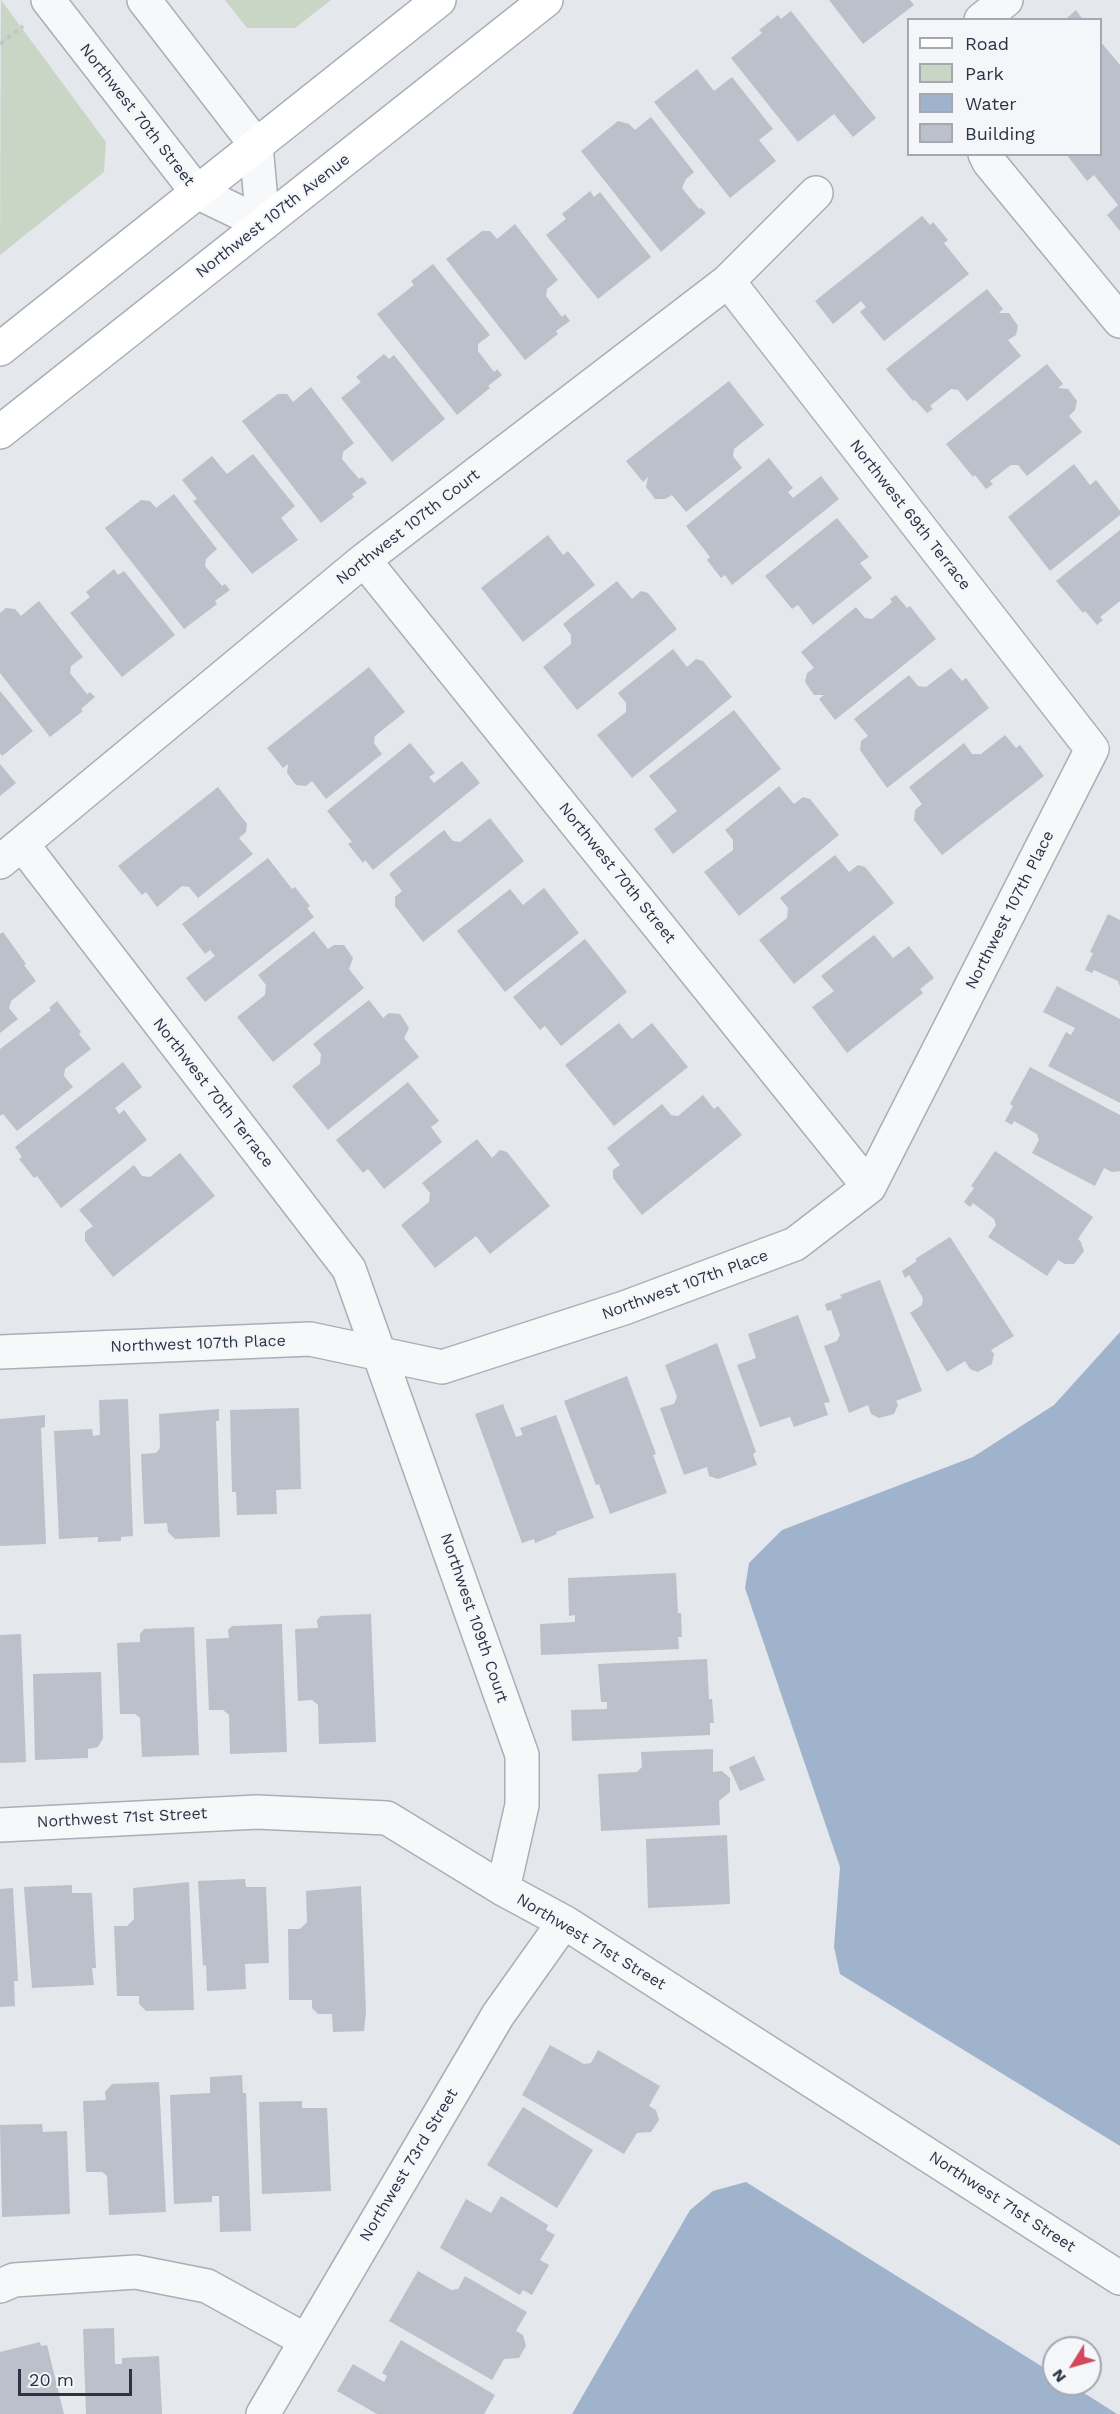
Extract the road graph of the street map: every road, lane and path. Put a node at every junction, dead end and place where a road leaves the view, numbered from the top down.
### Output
1 (48, 0) edge
2 (144, 0) edge
3 (439, 0) edge
4 (546, 0) edge
5 (1005, 0) edge
6 (983, 18) edge
7 (256, 145) junction
8 (986, 156) edge
9 (197, 192) junction
10 (816, 193) dead end
11 (263, 224) junction
12 (728, 281) junction
13 (1120, 321) edge
14 (0, 350) edge
15 (0, 432) edge
16 (364, 560) junction
17 (1092, 749) joint
18 (11, 853) edge
19 (869, 1187) junction
20 (0, 1352) edge
21 (380, 1354) junction
22 (0, 1825) edge
23 (503, 1889) junction
24 (564, 1922) junction
25 (1120, 2277) edge
26 (7, 2283) edge
27 (305, 2340) junction
28 (263, 2414) edge

1 - 9 street, Northwest 70th Street
2 - 7 street
3 - 7 main road
4 - 11 main road, Northwest 107th Avenue
5 - 6 street
7 - 9 main road
7 - 11 street
8 - 13 street
9 - 11 street, Northwest 70th Street
9 - 14 main road
10 - 12 street, Northwest 107th Court
11 - 15 main road, Northwest 107th Avenue
12 - 16 street, Northwest 107th Court
12 - 17 street, Northwest 69th Terrace
16 - 18 street, Northwest 107th Court
16 - 19 street, Northwest 70th Street
17 - 19 street, Northwest 107th Place
18 - 21 street, Northwest 70th Terrace
19 - 21 street, Northwest 107th Place
20 - 21 street, Northwest 107th Place
21 - 23 street, Northwest 109th Court
22 - 23 street, Northwest 71st Street
23 - 24 street, Northwest 71st Street
24 - 25 street, Northwest 71st Street
24 - 27 street, Northwest 73rd Street
26 - 27 street
27 - 28 street, Northwest 73rd Street

